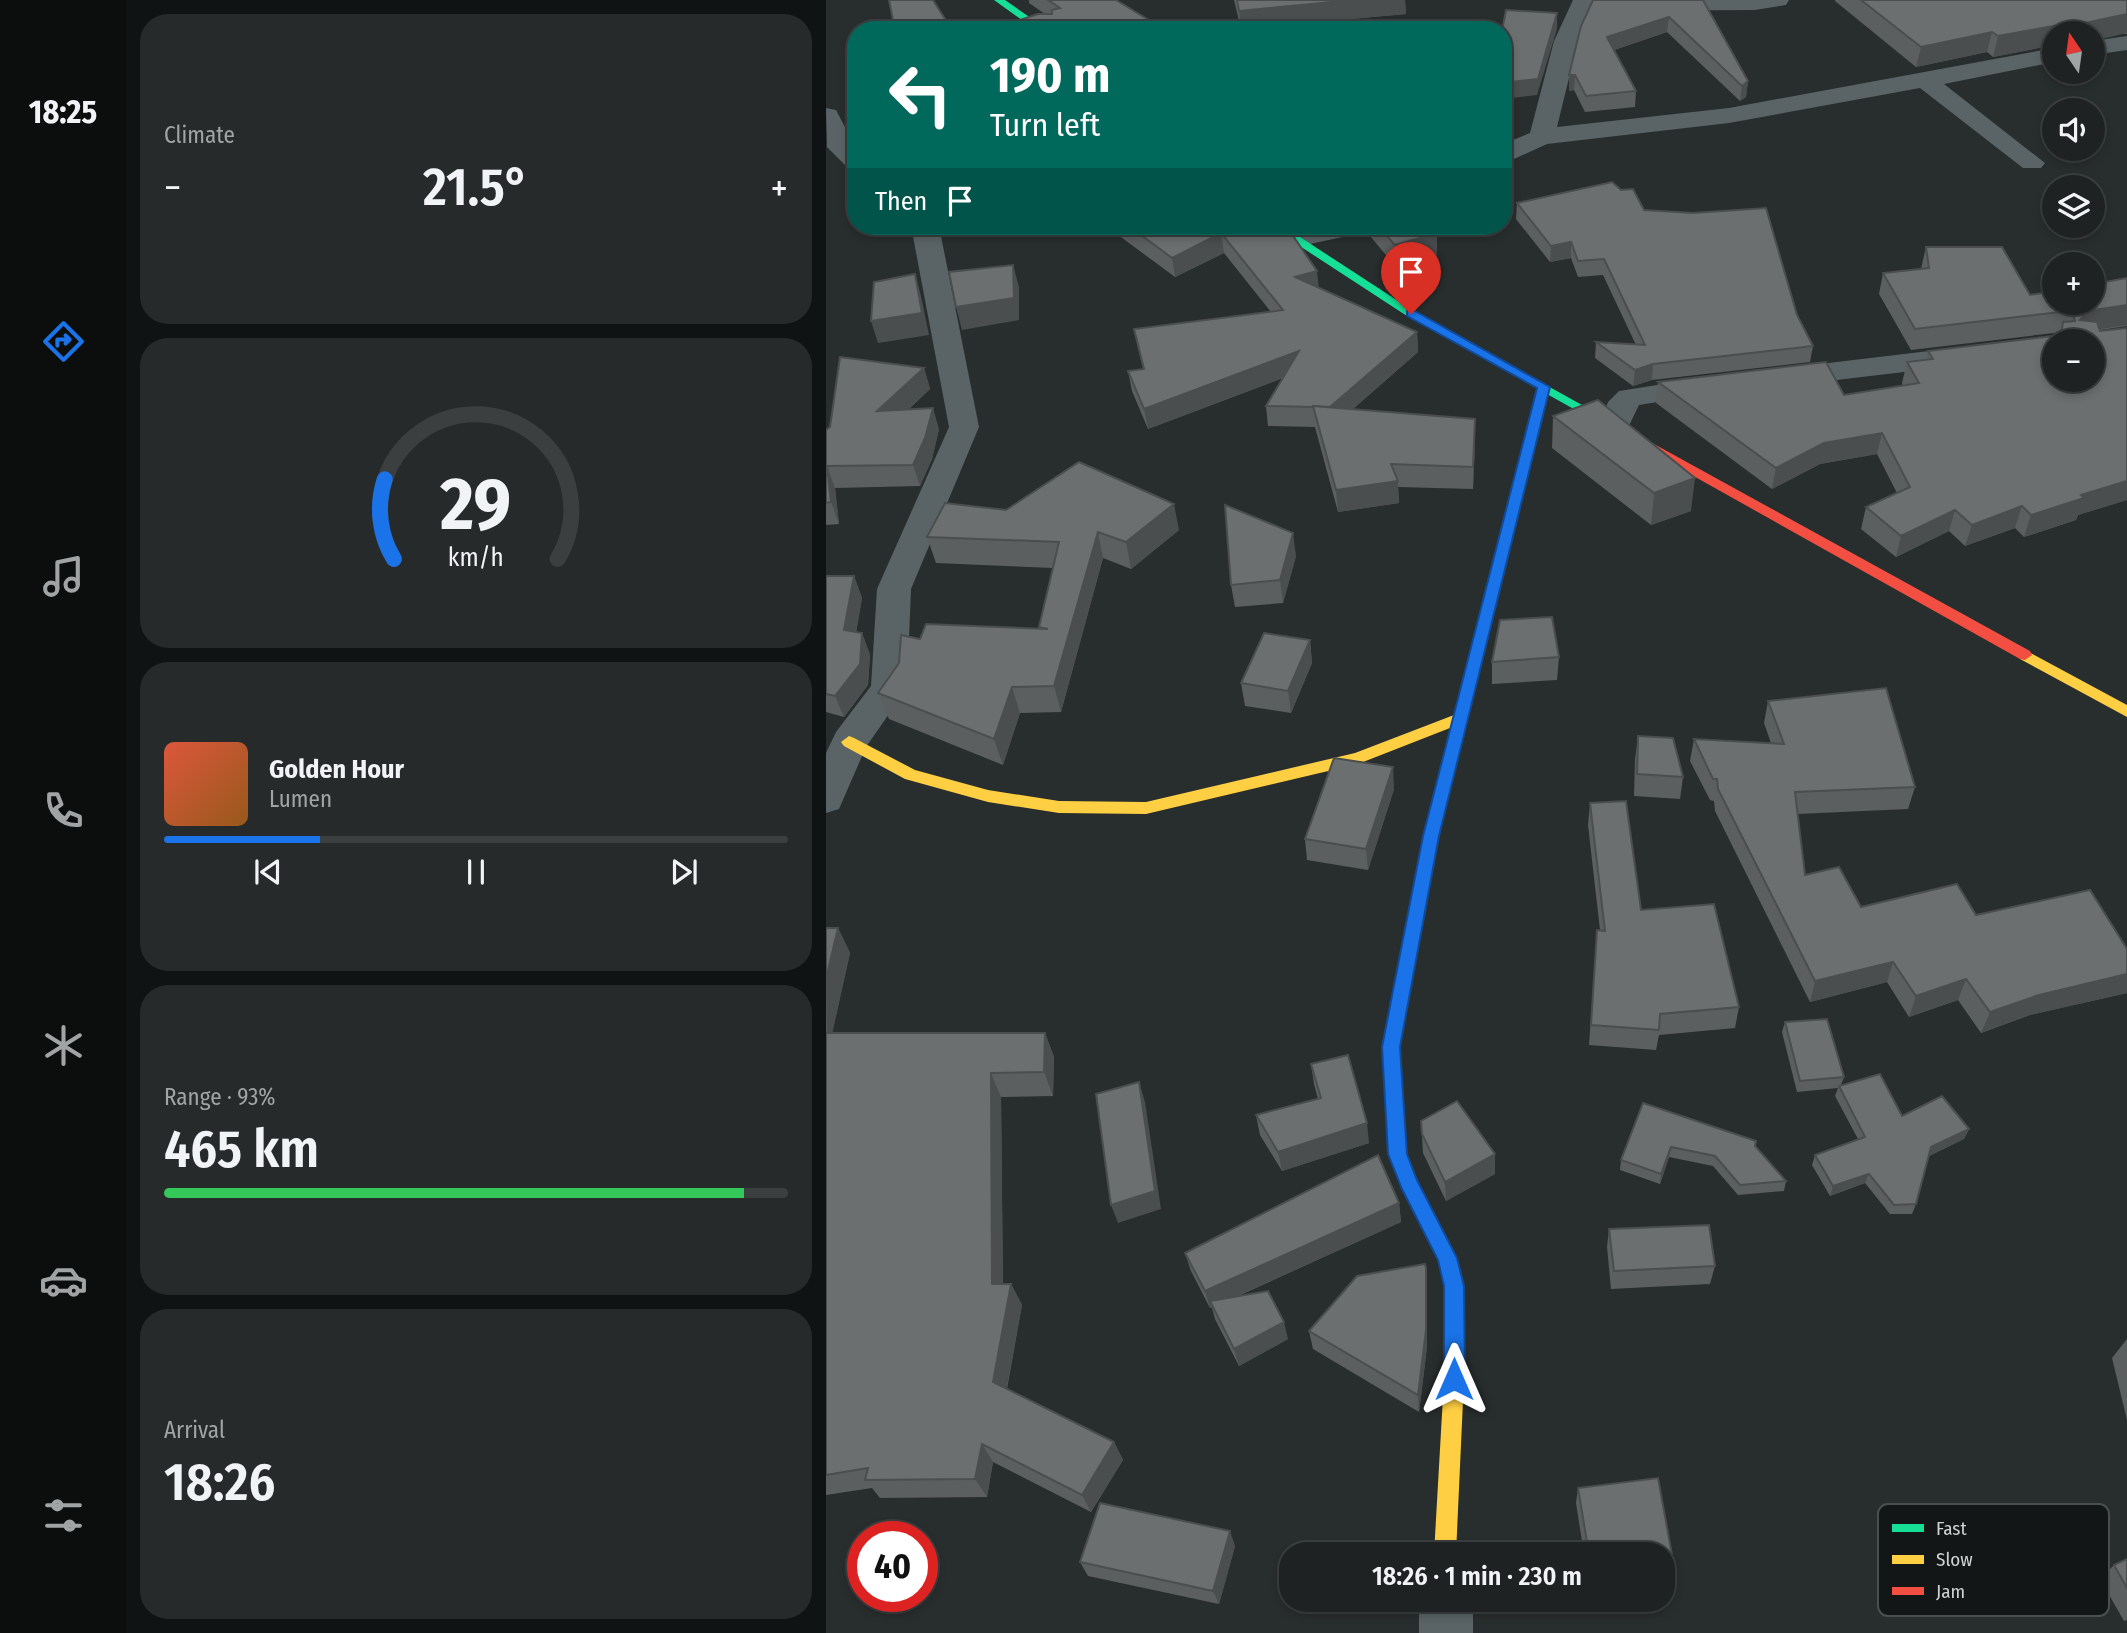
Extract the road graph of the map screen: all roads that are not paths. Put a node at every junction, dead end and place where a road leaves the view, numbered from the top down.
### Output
1 (999, 0) edge
2 (1778, 0) edge
3 (1580, 2) edge
4 (1030, 21) edge
5 (2127, 43) edge
6 (2105, 46) edge
7 (2042, 57) edge
8 (1923, 79) junction
9 (827, 115) edge
10 (1542, 135) junction
11 (1512, 148) edge
12 (847, 153) edge
13 (2032, 163) dead end
14 (927, 235) edge
15 (1293, 235) edge
16 (2042, 346) edge
17 (1544, 387) junction
18 (1614, 427) junction
19 (2127, 712) edge
20 (1460, 718) junction
21 (849, 742) junction
22 (826, 800) edge
23 (1446, 1542) edge
24 (1446, 1612) edge
25 (1446, 1633) edge

1 - 4 street
2 - 3 street
3 - 10 street
5 - 6 street
7 - 8 street
8 - 10 street
8 - 13 street
9 - 12 street
10 - 11 street
14 - 21 street
15 - 17 street
16 - 18 street
17 - 18 street
17 - 20 street
18 - 19 street
20 - 21 street
20 - 23 street
21 - 22 street
24 - 25 street

